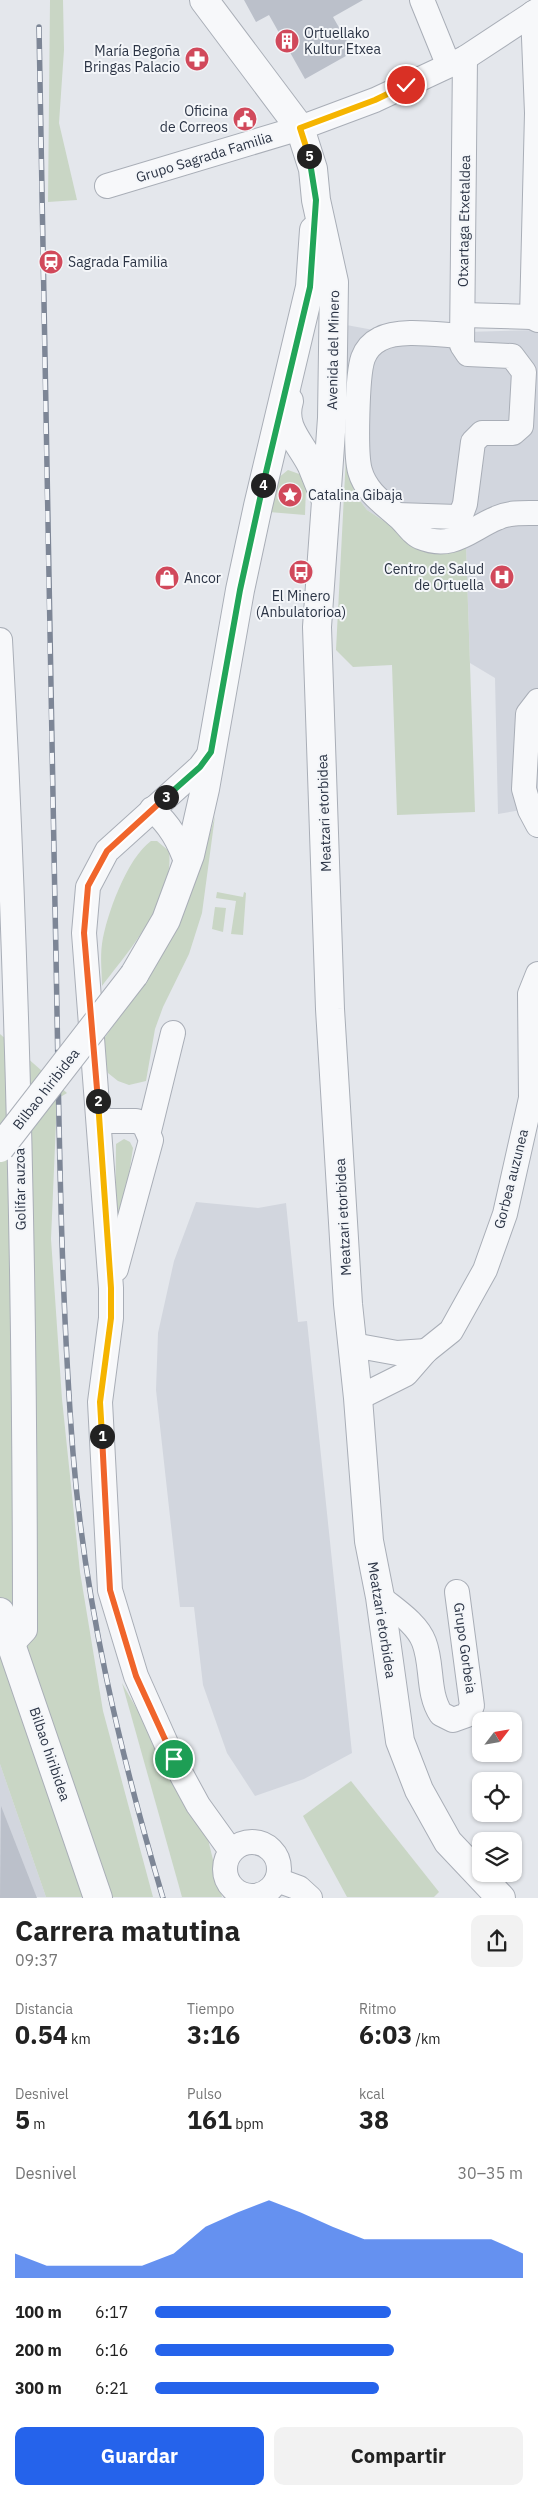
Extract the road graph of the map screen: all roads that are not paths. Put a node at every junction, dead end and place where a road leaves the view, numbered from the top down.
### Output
1 (204, 0) edge
2 (422, 0) edge
3 (536, 11) edge
4 (457, 61) junction
5 (300, 128) junction
6 (107, 186) dead end
7 (316, 200) junction
8 (535, 318) edge
9 (462, 326) junction
10 (345, 416) junction
11 (282, 420) junction
12 (268, 465) junction
13 (312, 465) junction
14 (326, 502) junction
15 (538, 513) edge
16 (397, 515) junction
17 (0, 640) edge
18 (533, 708) edge
19 (211, 752) junction
20 (152, 809) junction
21 (538, 825) edge
22 (187, 864) junction
23 (538, 974) edge
24 (173, 1034) dead end
25 (99, 1121) junction
26 (149, 1131) junction
27 (0, 1148) edge
28 (111, 1288) junction
29 (353, 1345) junction
30 (426, 1351) junction
31 (358, 1398) junction
32 (457, 1592) dead end
33 (380, 1597) junction
34 (0, 1612) edge
35 (12, 1644) junction
36 (231, 1851) junction
37 (277, 1880) junction
38 (98, 1898) edge
39 (310, 1898) edge
40 (501, 1898) edge

1 - 5 street
2 - 4 street
3 - 4 street, Grupo Sagrada Familia
3 - 8 street
4 - 5 street, Grupo Sagrada Familia
4 - 9 street, Otxartaga Etxetaldea
5 - 6 street, Grupo Sagrada Familia
5 - 7 street
7 - 10 street, Avenida del Minero
7 - 11 street, Bilbao hiribidea
8 - 9 street
9 - 10 street
9 - 16 street
10 - 11 street
10 - 14 street, Avenida del Minero
10 - 16 street
11 - 12 street, Bilbao hiribidea
11 - 13 street
12 - 13 street
12 - 19 street, Bilbao hiribidea
13 - 14 street
14 - 29 street, Meatzari etorbidea
15 - 16 street
17 - 35 street, Golifar auzoa
18 - 21 street
19 - 20 street
19 - 22 street, Bilbao hiribidea
20 - 22 street
20 - 25 street
22 - 27 street, Bilbao hiribidea, bridge
23 - 30 street, Gorbea auzunea
24 - 26 street
25 - 26 street
25 - 28 street
26 - 28 street
28 - 36 street
29 - 30 street
29 - 31 street, Meatzari etorbidea
30 - 31 street, Gorbea auzunea
31 - 33 street, Meatzari etorbidea
32 - 33 street, Grupo Gorbeia
33 - 40 street, Meatzari etorbidea
34 - 35 street, Bilbao hiribidea
35 - 38 street, Bilbao hiribidea
36 - 37 street
36 - 37 street
37 - 39 street

